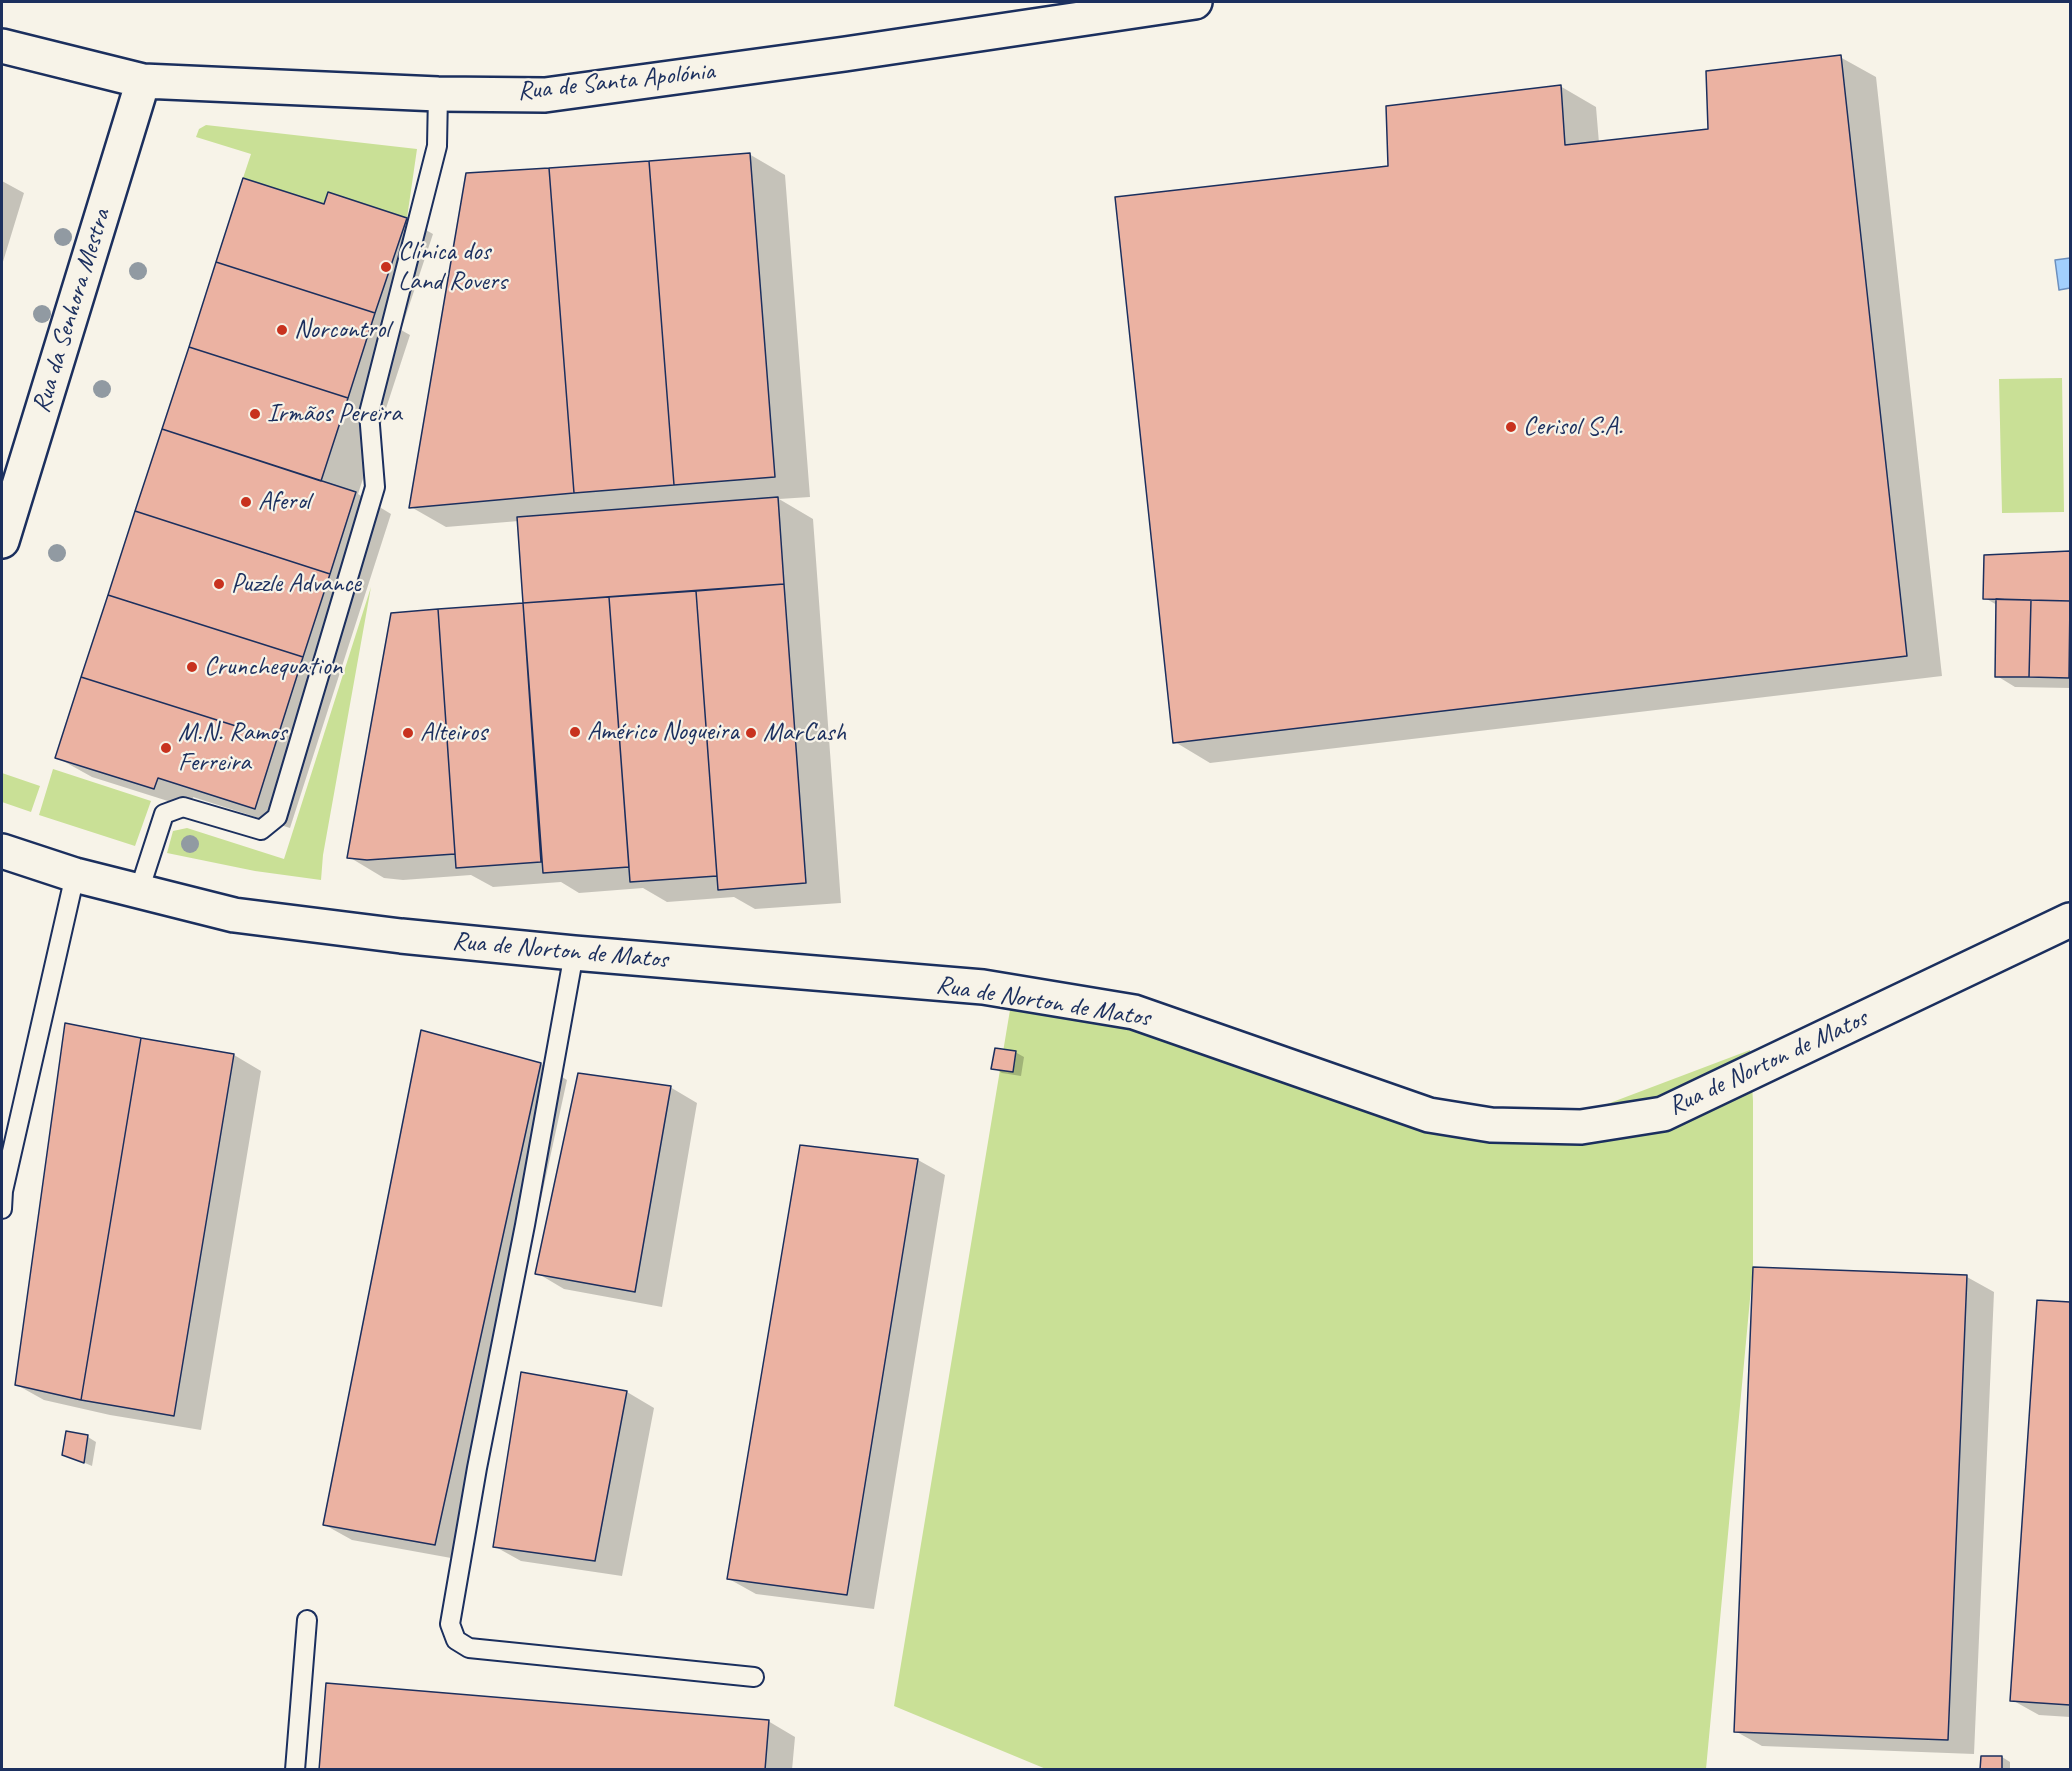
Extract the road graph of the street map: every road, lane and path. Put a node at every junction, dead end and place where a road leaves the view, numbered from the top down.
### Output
1 (1195, 2) edge
2 (2, 46) edge
3 (143, 81) junction
4 (438, 94) junction
5 (2, 541) edge
6 (2, 851) edge
7 (75, 875) junction
8 (139, 891) junction
9 (2070, 920) edge
10 (574, 953) junction
11 (2, 1209) edge
12 (307, 1620) dead end
13 (754, 1677) dead end
14 (295, 1770) edge

1 - 4 street, Rua de Santa Apolónia
2 - 3 street, Rua de Santa Apolónia
3 - 4 street, Rua de Santa Apolónia
3 - 5 street, Rua da Senhora Mestra
4 - 8 lane
6 - 7 street, Rua de Norton de Matos
7 - 8 street, Rua de Norton de Matos
7 - 11 lane
8 - 10 street, Rua de Norton de Matos
9 - 10 street, Rua de Norton de Matos
10 - 13 lane
12 - 14 lane

